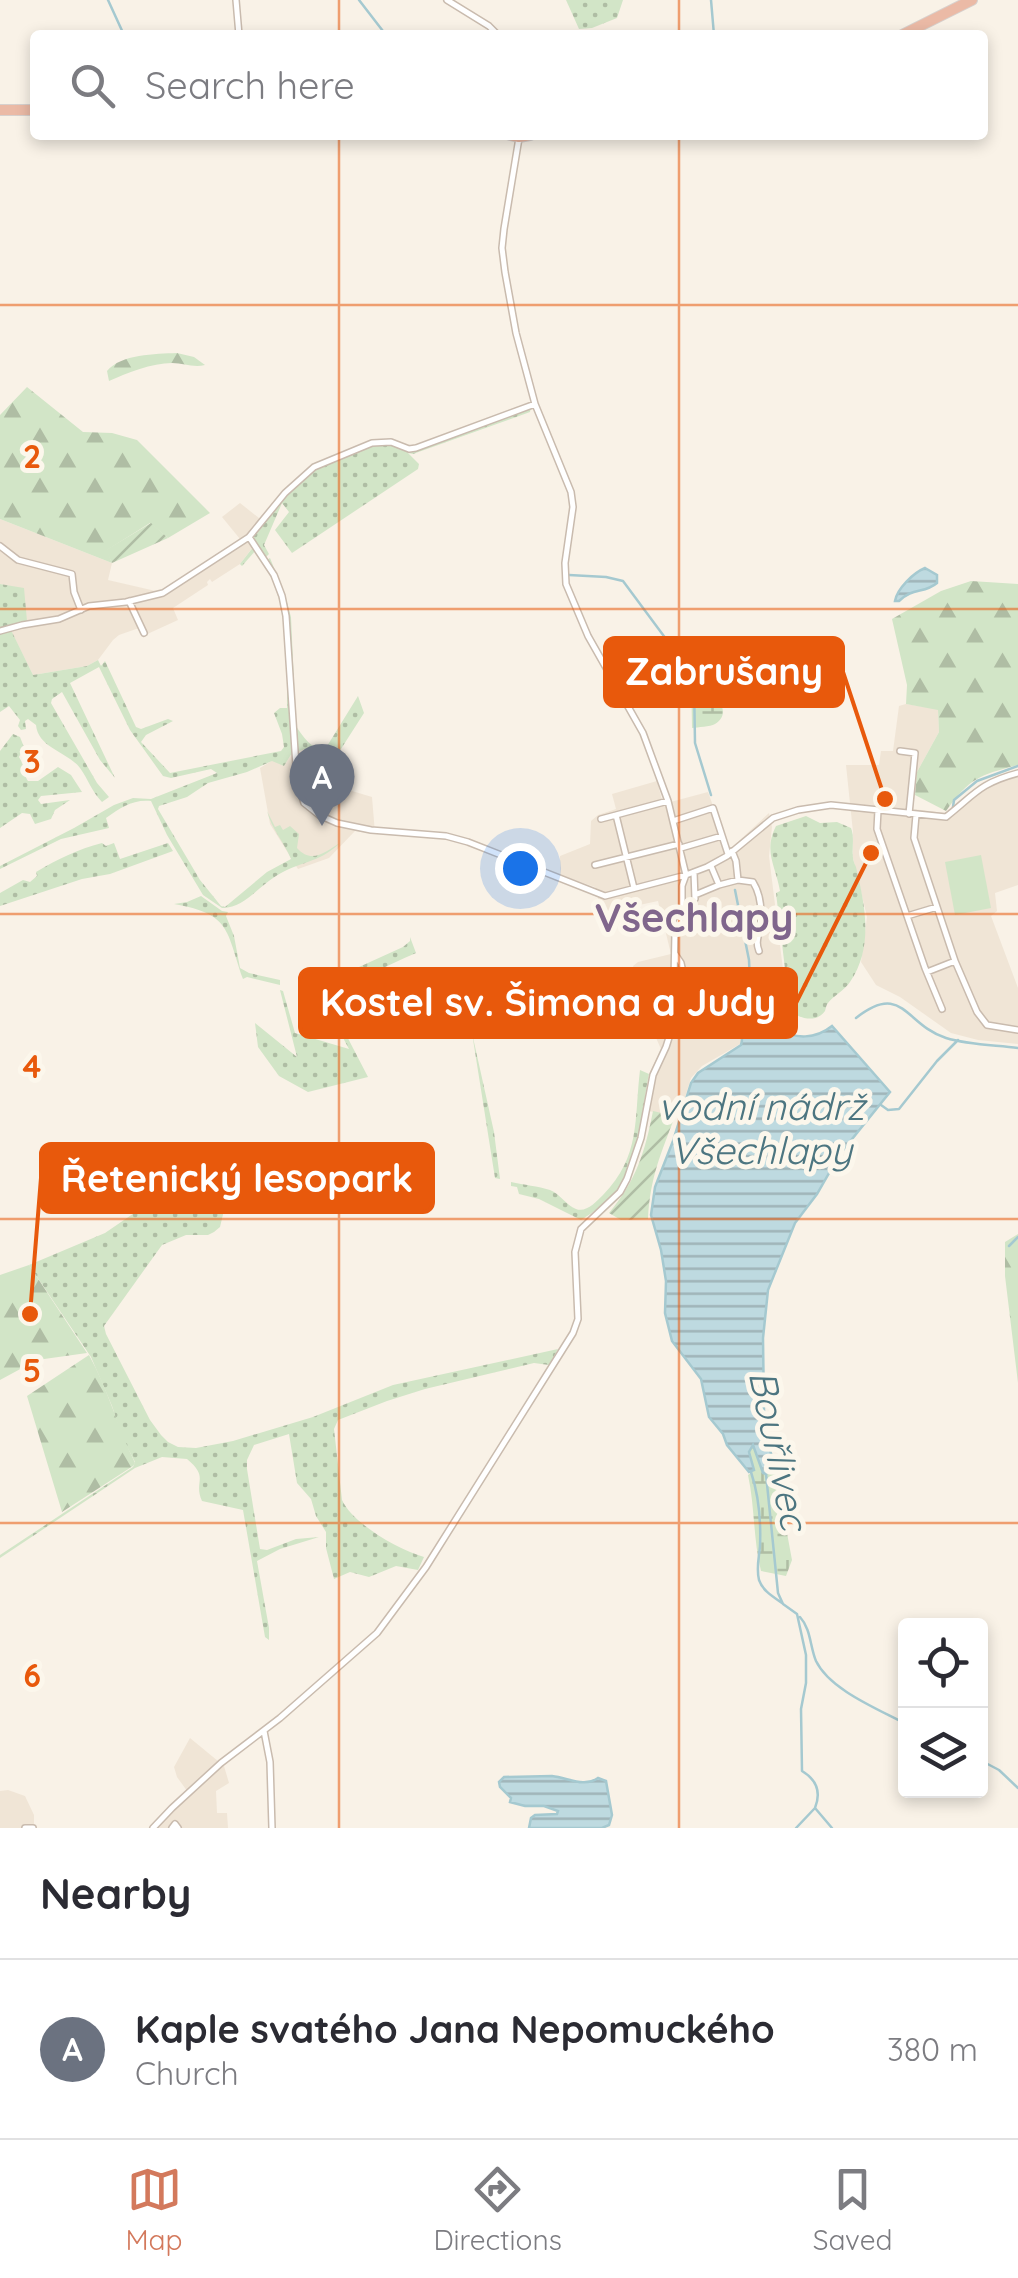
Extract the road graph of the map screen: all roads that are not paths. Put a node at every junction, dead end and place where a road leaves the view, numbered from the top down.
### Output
1 (236, 0) edge
2 (448, 0) edge
3 (972, 0) edge
4 (985, 0) edge
5 (239, 30) edge
6 (492, 30) edge
7 (912, 30) edge
8 (925, 30) edge
9 (0, 112) edge
10 (30, 112) edge
11 (519, 140) edge
12 (535, 404) junction
13 (249, 537) junction
14 (0, 546) edge
15 (129, 601) junction
16 (80, 610) junction
17 (0, 631) edge
18 (144, 633) dead end
19 (900, 751) dead end
20 (1018, 773) edge
21 (668, 801) junction
22 (878, 810) junction
23 (616, 815) junction
24 (912, 815) junction
25 (602, 819) dead end
26 (673, 821) junction
27 (722, 836) junction
28 (680, 846) junction
29 (730, 853) junction
30 (626, 858) junction
31 (710, 865) junction
32 (595, 866) dead end
33 (694, 872) junction
34 (686, 875) junction
35 (738, 880) junction
36 (719, 885) junction
37 (634, 888) junction
38 (695, 895) junction
39 (937, 907) junction
40 (682, 915) junction
41 (907, 916) junction
42 (759, 951) dead end
43 (674, 954) junction
44 (956, 961) junction
45 (927, 972) junction
46 (698, 980) junction
47 (674, 981) junction
48 (685, 981) junction
49 (710, 982) dead end
50 (703, 998) dead end
51 (942, 1009) dead end
52 (1018, 1030) edge
53 (264, 1731) junction
54 (25, 1828) edge
55 (33, 1828) edge
56 (153, 1828) edge
57 (272, 1828) edge

1 - 5 street
2 - 6 street
3 - 7 highway
4 - 8 highway
9 - 10 highway
11 - 12 street
12 - 13 street
12 - 21 street
13 - 15 street
13 - 37 street
14 - 16 street
15 - 16 street
15 - 18 street
16 - 17 street
19 - 24 street
20 - 24 street
21 - 23 street
21 - 26 street
22 - 24 street
22 - 29 street
22 - 41 street
23 - 25 street
23 - 30 street
24 - 39 street
26 - 27 street
26 - 28 street
27 - 28 street
27 - 29 street
28 - 30 street
28 - 34 street
29 - 31 street
29 - 35 street
30 - 32 street
30 - 37 street
31 - 33 street
31 - 36 street
33 - 34 street
33 - 38 street
34 - 37 street
34 - 40 street
35 - 36 street
35 - 42 street
36 - 38 street
38 - 40 street
39 - 41 street
39 - 44 street
40 - 43 street
41 - 45 street
43 - 47 street
43 - 48 street
44 - 45 street
44 - 52 street
45 - 51 street
46 - 48 street
46 - 49 street
46 - 50 street
47 - 48 street
47 - 53 street
53 - 56 street
53 - 57 street
54 - 55 street

